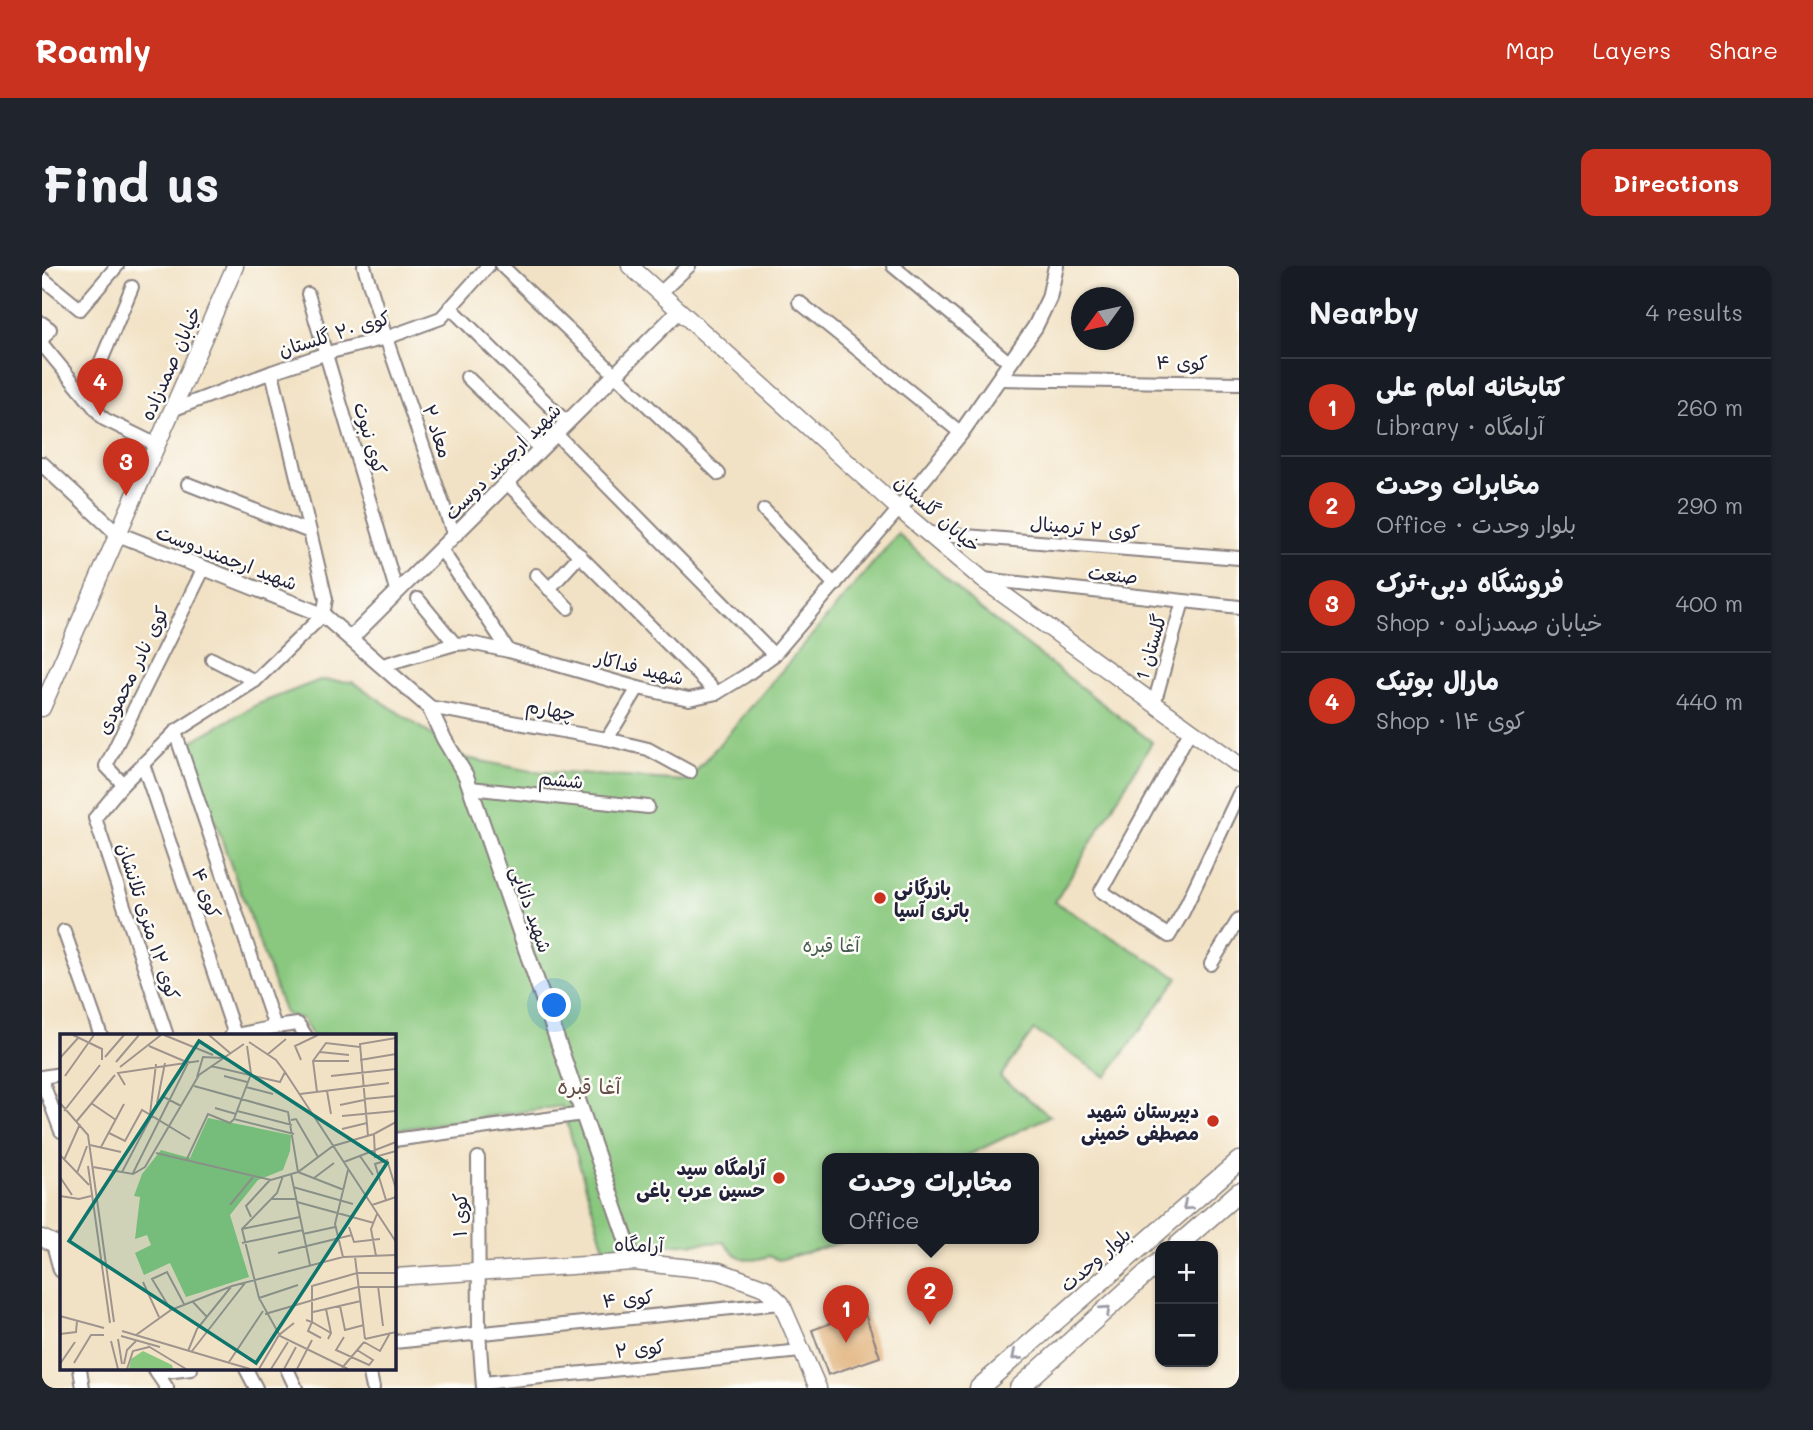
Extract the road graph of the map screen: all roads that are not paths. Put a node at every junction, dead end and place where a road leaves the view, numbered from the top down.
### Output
1 (117, 266) edge
2 (235, 266) edge
3 (364, 266) edge
4 (488, 266) edge
5 (502, 266) edge
6 (630, 266) edge
7 (689, 266) edge
8 (893, 266) edge
9 (1056, 266) edge
10 (42, 278) edge
11 (132, 287) dead end
12 (308, 294) dead end
13 (659, 294) junction
14 (799, 302) dead end
15 (450, 307) junction
16 (679, 311) junction
17 (42, 323) edge
18 (386, 338) junction
19 (42, 342) edge
20 (327, 353) junction
21 (1010, 363) junction
22 (272, 372) junction
23 (617, 373) junction
24 (467, 377) dead end
25 (999, 379) junction
26 (1239, 383) edge
27 (86, 397) junction
28 (172, 410) junction
29 (567, 423) junction
30 (961, 433) junction
31 (556, 434) junction
32 (157, 445) junction
33 (541, 449) junction
34 (42, 464) edge
35 (719, 474) dead end
36 (507, 483) junction
37 (188, 484) dead end
38 (900, 509) junction
39 (764, 510) dead end
40 (310, 532) junction
41 (928, 533) junction
42 (118, 534) junction
43 (454, 536) junction
44 (441, 549) junction
45 (580, 555) junction
46 (1239, 558) edge
47 (204, 568) junction
48 (536, 575) dead end
49 (982, 579) junction
50 (835, 585) junction
51 (549, 589) junction
52 (397, 593) junction
53 (418, 598) dead end
54 (1183, 601) junction
55 (1239, 607) edge
56 (568, 608) dead end
57 (323, 615) junction
58 (351, 638) junction
59 (455, 644) junction
60 (509, 651) junction
61 (774, 655) junction
62 (212, 659) dead end
63 (383, 665) junction
64 (255, 681) junction
65 (638, 688) junction
66 (717, 693) junction
67 (1154, 704) junction
68 (429, 707) junction
69 (42, 708) edge
70 (1190, 731) junction
71 (176, 732) junction
72 (607, 739) junction
73 (143, 764) junction
74 (1239, 765) edge
75 (690, 772) dead end
76 (124, 783) junction
77 (470, 788) junction
78 (1239, 794) edge
79 (648, 807) dead end
80 (1239, 919) edge
81 (64, 931) dead end
82 (1211, 964) dead end
83 (275, 1027) junction
84 (100, 1034) edge
85 (166, 1034) edge
86 (241, 1034) edge
87 (245, 1034) edge
88 (305, 1034) edge
89 (60, 1074) edge
90 (42, 1079) edge
91 (583, 1114) junction
92 (60, 1128) edge
93 (396, 1139) edge
94 (478, 1158) dead end
95 (1239, 1161) edge
96 (1239, 1192) edge
97 (1183, 1241) edge
98 (53, 1243) edge
99 (634, 1262) junction
100 (1155, 1265) edge
101 (60, 1267) edge
102 (479, 1272) junction
103 (396, 1277) edge
104 (781, 1303) junction
105 (479, 1332) junction
106 (396, 1342) edge
107 (801, 1351) junction
108 (80, 1370) edge
109 (173, 1370) edge
110 (247, 1370) edge
111 (287, 1370) edge
112 (369, 1370) edge
113 (155, 1371) edge
114 (483, 1385) edge
115 (83, 1388) edge
116 (167, 1388) edge
117 (256, 1388) edge
118 (296, 1388) edge
119 (373, 1388) edge
120 (818, 1388) edge
121 (979, 1388) edge
122 (1018, 1388) edge

1 - 10 street
2 - 28 main road, خیابان صمدزاده
3 - 18 street, معاد ۲
4 - 15 street, کوی ۲۰ گلستان
5 - 23 street
6 - 13 main road, خیابان گلستان
7 - 13 street
8 - 21 street
9 - 21 street
11 - 27 street
12 - 20 street, کوی نبوت
13 - 16 main road, خیابان گلستان
14 - 30 street
15 - 18 street, کوی ۲۰ گلستان
15 - 29 street
16 - 23 street, شهید ارجمند دوست
16 - 38 main road, خیابان گلستان
17 - 19 street
18 - 20 street, کوی ۲۰ گلستان
18 - 43 street, معاد ۲
19 - 27 street
20 - 22 street, کوی ۲۰ گلستان
20 - 52 street, کوی نبوت
21 - 25 street
22 - 28 street, کوی ۲۰ گلستان
22 - 40 street
23 - 29 street, شهید ارجمند دوست
23 - 35 street
24 - 33 street
25 - 26 street, کوی ۴
25 - 30 street
27 - 32 street
28 - 32 main road, خیابان صمدزاده
29 - 31 street, شهید ارجمند دوست
30 - 38 street
31 - 33 street, شهید ارجمند دوست
31 - 61 street
32 - 42 main road, خیابان صمدزاده
33 - 36 street, شهید ارجمند دوست
34 - 42 street
36 - 43 street, شهید ارجمند دوست
36 - 45 street
37 - 40 street
38 - 41 main road, خیابان گلستان
38 - 50 street, شهید فداکار
39 - 50 street
40 - 57 street
41 - 46 street, کوی ۲ ترمینال
41 - 49 main road, خیابان گلستان
42 - 47 street, شهید ارجمنددوست
42 - 69 main road, خیابان صمدزاده
43 - 44 street, شهید ارجمند دوست
44 - 52 street, شهید ارجمند دوست
44 - 60 street
45 - 51 street
45 - 66 street
47 - 57 street, شهید ارجمنددوست
47 - 76 street, کوی نادر محمودی
48 - 51 street
49 - 54 street, صنعت
49 - 67 main road, خیابان گلستان
50 - 61 street, شهید فداکار
51 - 56 street
52 - 58 street, شهید ارجمند دوست
53 - 59 street
54 - 55 street, صنعت
54 - 67 street, گلستان 1
57 - 58 street, شهید دانایی
57 - 64 street
58 - 63 street, شهید دانایی
59 - 60 street, شهید فداکار
59 - 63 street, شهید فداکار
60 - 65 street, شهید فداکار
61 - 66 street, شهید فداکار
62 - 64 street
63 - 68 street, شهید دانایی
64 - 71 street
65 - 66 street, شهید فداکار
65 - 72 street
67 - 70 main road, خیابان گلستان
68 - 72 street, چهارم
68 - 77 street, شهید دانایی
70 - 74 main road, خیابان گلستان
70 - 78 street
71 - 73 street
71 - 83 street
72 - 75 street, چهارم
73 - 76 street
73 - 86 street, کوی ۴
76 - 85 street, کوی ۱۲ متری تلانشان
77 - 79 street, ششم
77 - 91 street, شهید دانایی
80 - 82 street
81 - 84 street
83 - 87 street
83 - 88 street
89 - 90 street
90 - 92 street
91 - 93 street
91 - 99 street, شهید دانایی
94 - 102 street, کوی ۱
95 -> 121 main road, بلوار وحدت
96 - 97 main road
98 - 101 street
99 - 102 main road, آرامگاه
99 - 104 main road, آرامگاه
122 -> 100 main road
102 - 103 main road, آرامگاه
102 - 105 street, کوی ۱
104 - 105 street, کوی ۴
104 - 107 main road
105 - 106 street, کوی ۴
105 - 114 street, کوی ۱
107 - 114 street, کوی ۲
107 - 120 main road
108 - 115 street
109 - 113 street
110 - 117 street
111 - 118 street
112 - 119 street
113 - 116 street

